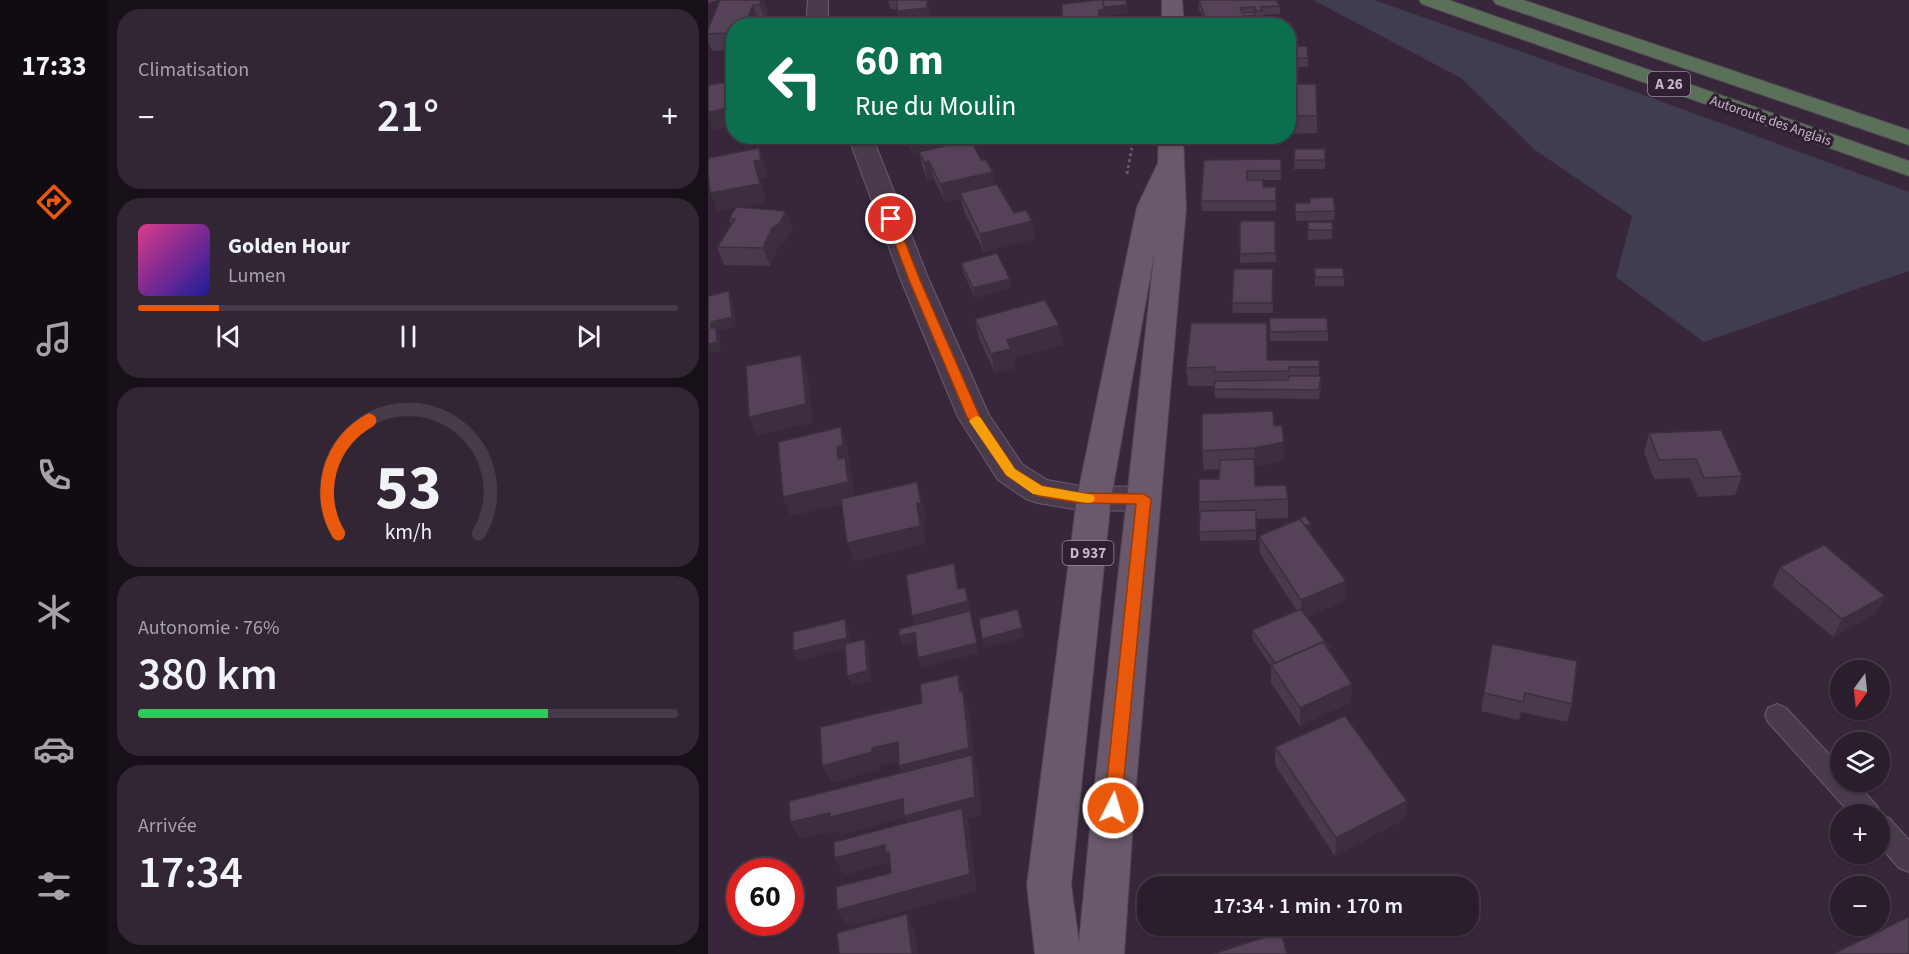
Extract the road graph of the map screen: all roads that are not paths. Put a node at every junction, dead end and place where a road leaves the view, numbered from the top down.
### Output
1 (818, 0) edge
2 (1172, 0) edge
3 (1429, 0) edge
4 (1503, 0) edge
5 (817, 18) edge
6 (1173, 18) edge
7 (1909, 138) edge
8 (863, 144) edge
9 (1171, 147) edge
10 (1909, 169) edge
11 (1094, 498) junction
12 (1144, 499) junction
13 (1776, 715) dead end
14 (1859, 804) edge
15 (1890, 838) edge
16 (1909, 859) edge
17 (1058, 954) edge
18 (1101, 954) edge

1 - 5 street
2 - 6 main road
3 - 10 highway, Autoroute des Anglais / A 26
4 - 7 highway, Autoroute des Anglais / A 26
8 - 11 street
9 - 11 main road, D 937
9 - 12 main road, D 937
11 - 12 street
11 - 17 main road, D 937
12 - 18 main road, D 937
13 - 14 lane
15 - 16 lane

